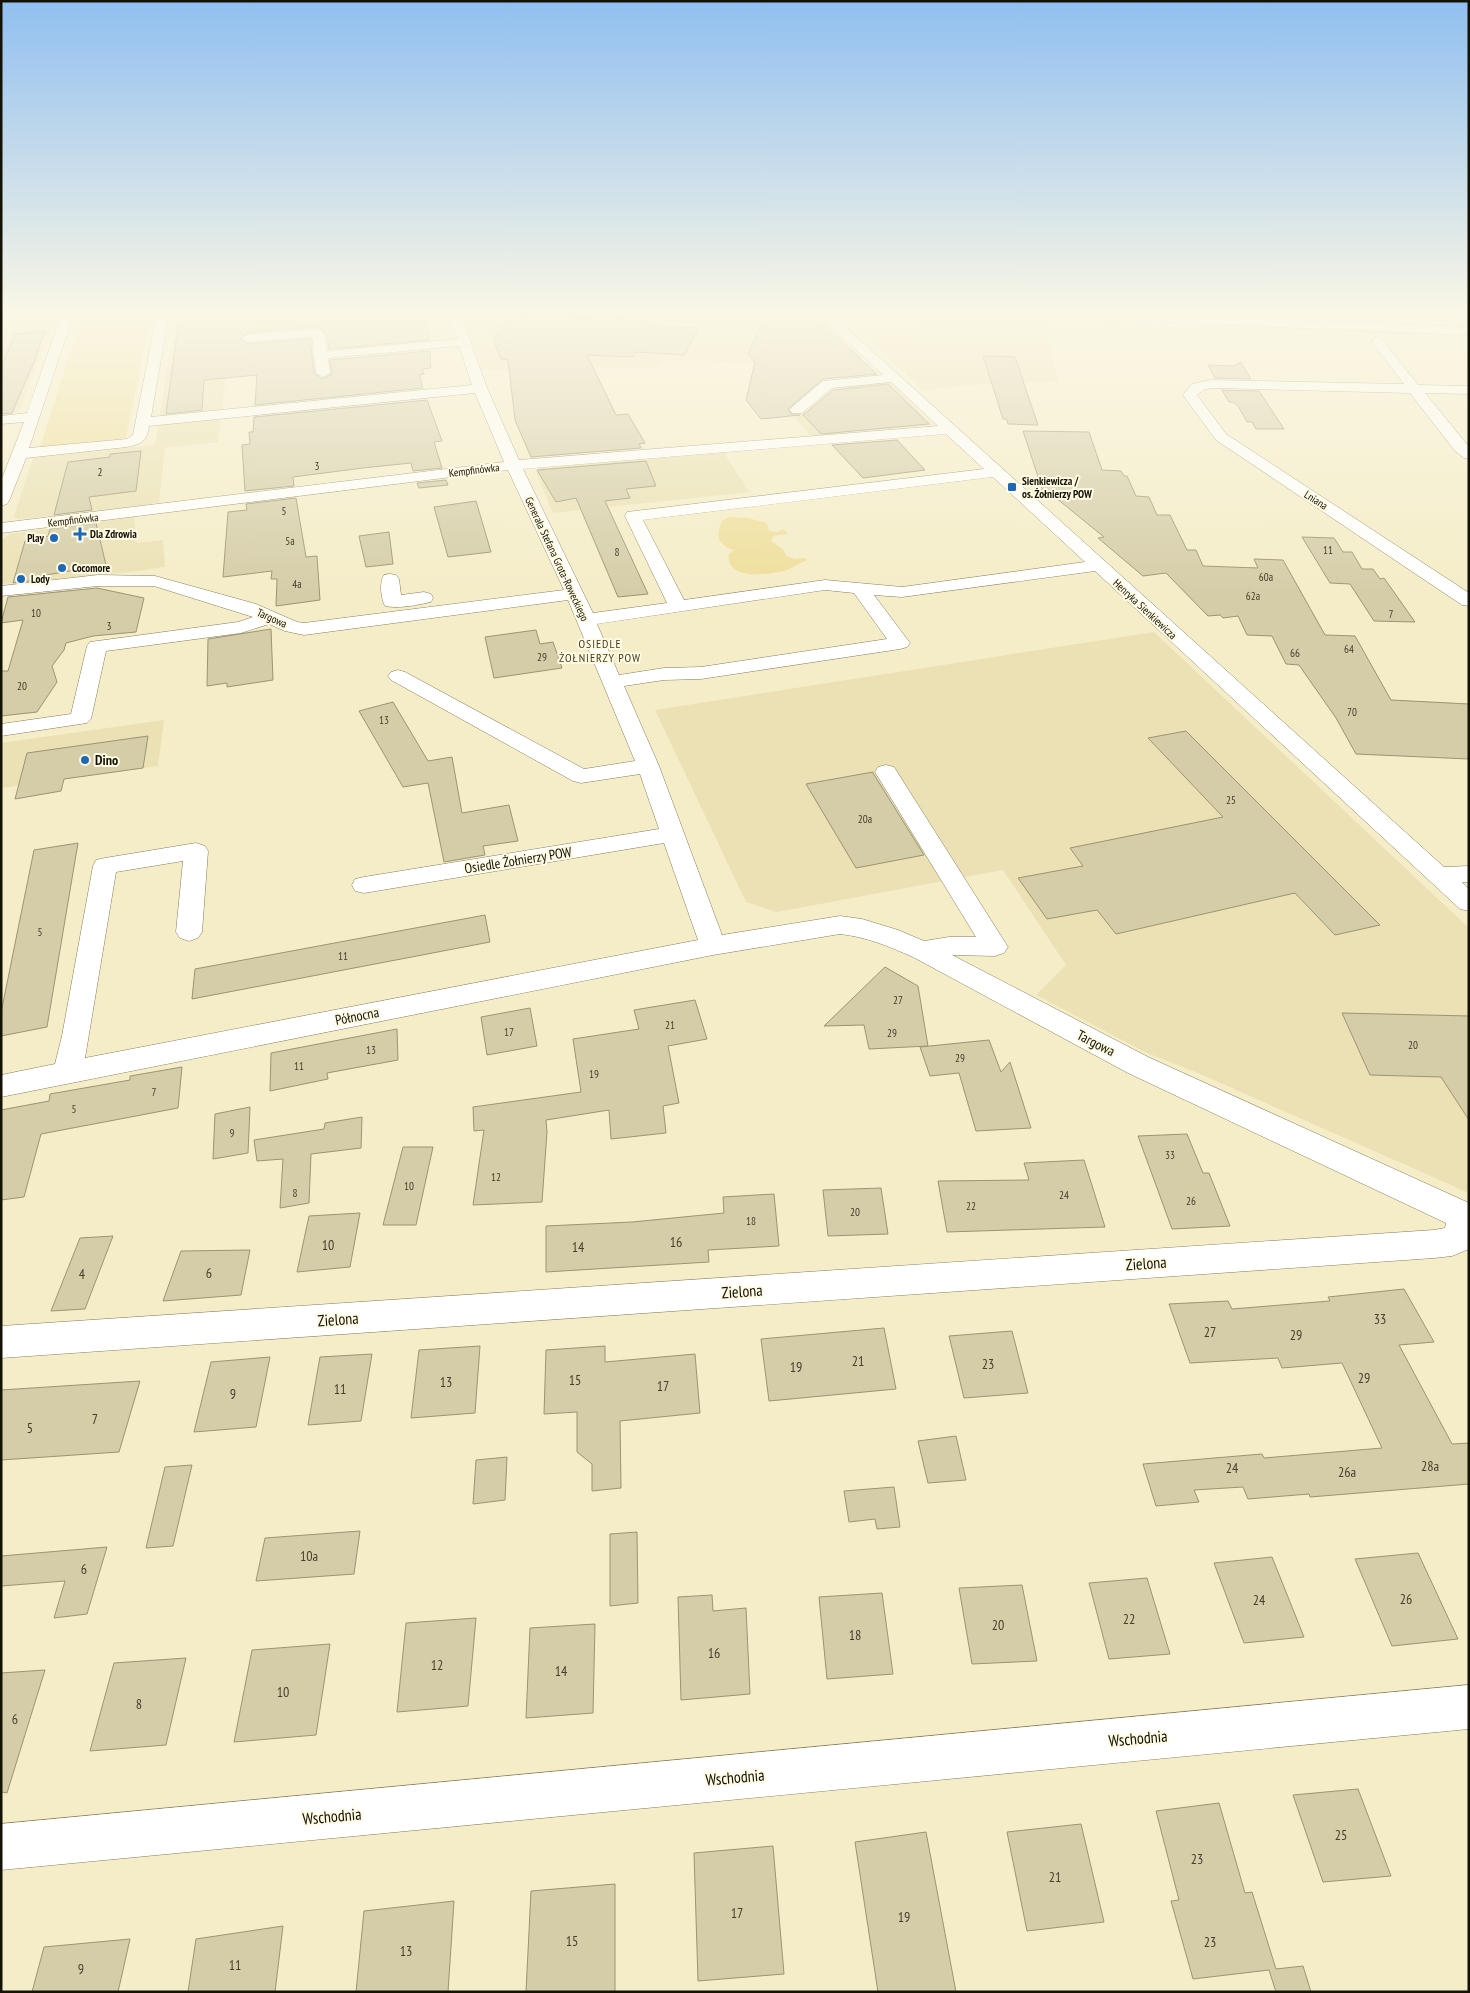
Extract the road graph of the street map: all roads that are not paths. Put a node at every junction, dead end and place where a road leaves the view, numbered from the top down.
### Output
1 (37, 406) edge
2 (146, 406) edge
3 (302, 406) edge
4 (488, 406) edge
5 (802, 406) edge
6 (925, 406) edge
7 (1198, 406) edge
8 (1427, 406) edge
9 (797, 410) dead end
10 (33, 417) junction
11 (1, 420) edge
12 (143, 422) junction
13 (950, 429) junction
14 (19, 454) junction
15 (1469, 455) edge
16 (514, 465) junction
17 (997, 472) junction
18 (1, 501) edge
19 (1, 528) edge
20 (1098, 565) junction
21 (390, 579) dead end
22 (571, 586) junction
23 (860, 589) junction
24 (1, 591) edge
25 (1469, 601) edge
26 (678, 607) junction
27 (272, 617) junction
28 (586, 620) junction
29 (398, 676) dead end
30 (612, 682) junction
31 (1, 730) edge
32 (648, 766) junction
33 (886, 772) dead end
34 (672, 834) junction
35 (1469, 874) edge
36 (1438, 875) junction
37 (364, 885) dead end
38 (1469, 903) edge
39 (188, 932) dead end
40 (713, 946) junction
41 (922, 952) junction
42 (67, 1074) junction
43 (1, 1086) edge
44 (1466, 1217) edge
45 (1, 1342) edge
46 (1469, 1707) edge
47 (1, 1848) edge

1 - 10 street
2 - 12 street
3 - 12 street
4 - 16 street, Generała Stefana Grota-Roweckiego
5 - 9 street
6 - 13 street, Henryka Sienkiewicza
7 - 25 street, Lniana
8 - 15 street
10 - 11 street
10 - 14 street
12 - 14 street
13 - 16 street, Kempfinówka
13 - 17 street, Henryka Sienkiewicza
14 - 18 street
16 - 19 street, Kempfinówka
16 - 22 street, Generała Stefana Grota-Roweckiego
17 - 20 street, Henryka Sienkiewicza
17 - 26 street
20 - 23 street
20 - 36 street, Henryka Sienkiewicza
21 - 22 street
22 - 27 street, Targowa
22 - 28 street, Generała Stefana Grota-Roweckiego
23 - 26 street
23 - 30 street
24 - 27 street, Targowa
26 - 28 street
27 - 31 street
28 - 30 street, Generała Stefana Grota-Roweckiego
29 - 32 street
30 - 32 street, Generała Stefana Grota-Roweckiego
32 - 34 street, Generała Stefana Grota-Roweckiego
33 - 41 street
34 - 37 street, Osiedle Żołnierzy POW
34 - 40 street, Generała Stefana Grota-Roweckiego
35 - 36 street
36 - 38 street, Henryka Sienkiewicza
39 - 42 street
40 - 41 street, Targowa
40 - 42 street, Północna
41 - 44 street, Targowa
42 - 43 street, Północna
44 - 45 street, Zielona
46 - 47 street, Wschodnia

